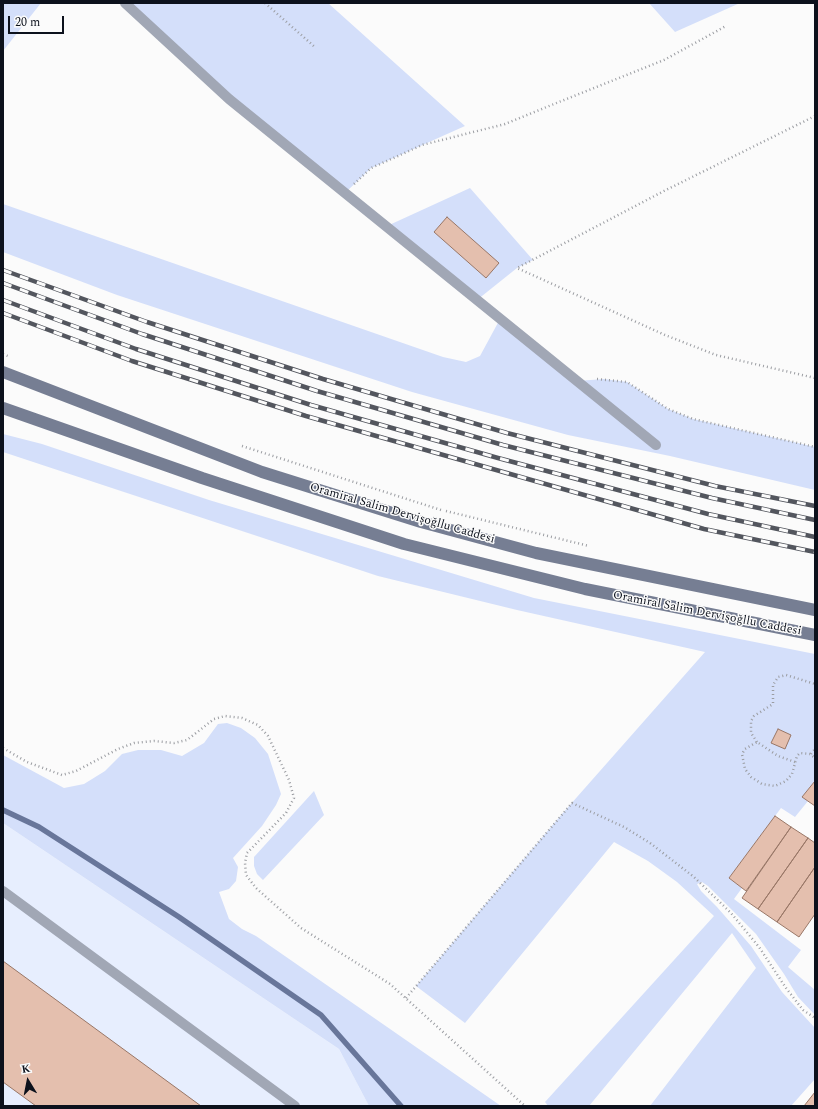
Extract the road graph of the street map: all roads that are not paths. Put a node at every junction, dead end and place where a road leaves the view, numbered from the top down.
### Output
1 (125, 3) edge
2 (3, 372) edge
3 (3, 408) edge
4 (656, 445) dead end
5 (815, 610) edge
6 (815, 635) edge
7 (3, 891) edge
8 (295, 1106) edge

1 - 4 lane
2 - 5 main road, Oramiral Salim Dervişoğllu Caddesi
3 - 6 main road, Oramiral Salim Dervişoğllu Caddesi
7 - 8 lane

